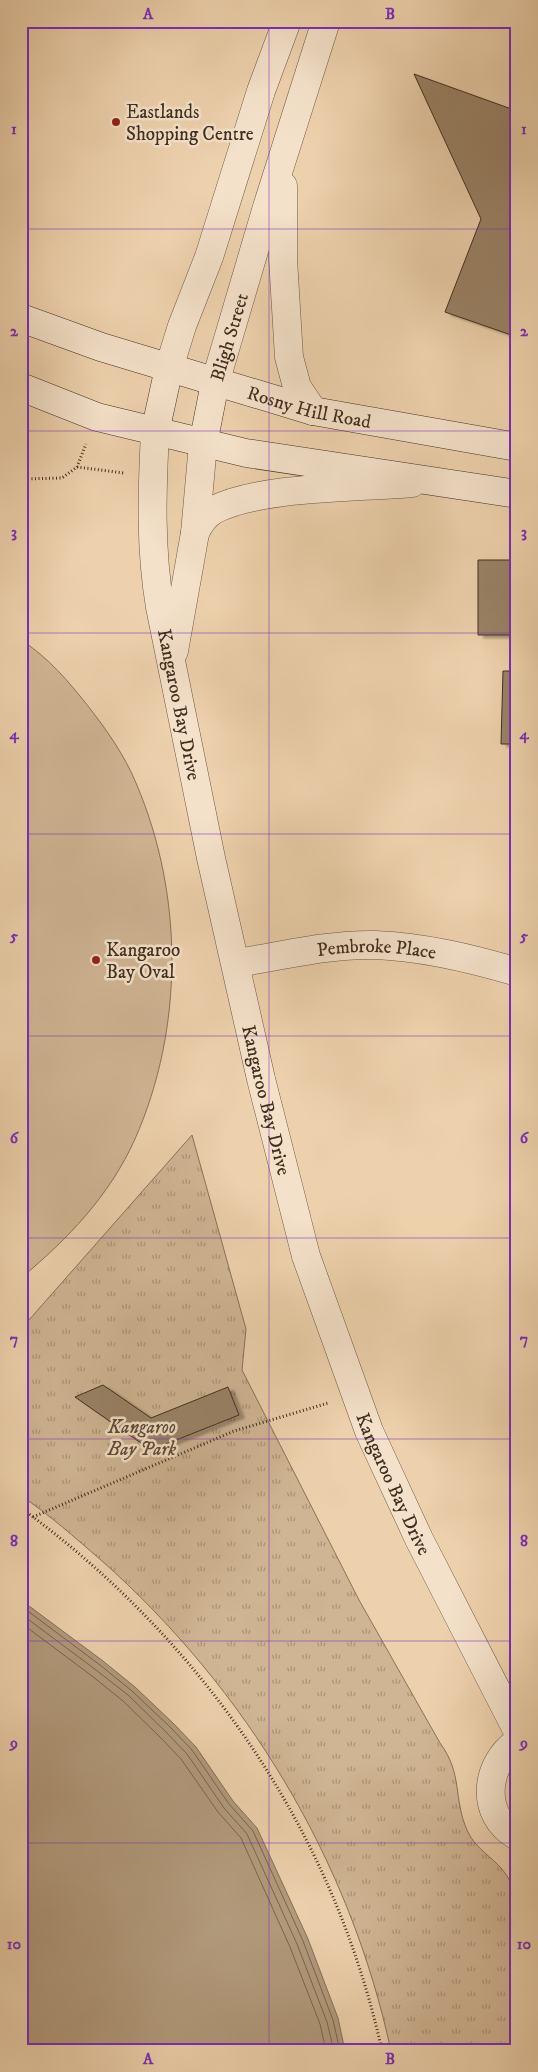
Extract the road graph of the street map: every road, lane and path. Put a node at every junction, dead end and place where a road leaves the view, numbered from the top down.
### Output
1 (287, 21) edge
2 (326, 21) edge
3 (288, 142) junction
4 (21, 318) edge
5 (168, 368) junction
6 (215, 383) junction
7 (21, 387) edge
8 (313, 411) junction
9 (155, 432) junction
10 (203, 444) junction
11 (517, 447) edge
12 (77, 467) dead end
13 (21, 479) edge
14 (426, 482) junction
15 (517, 494) edge
16 (195, 534) junction
17 (172, 662) junction
18 (236, 963) junction
19 (517, 972) edge
20 (355, 1395) junction
21 (21, 1508) edge
22 (33, 1517) junction
23 (517, 1730) edge
24 (517, 1742) edge
25 (517, 1836) edge
26 (382, 2051) edge

1 - 5 street
2 - 3 street, Bligh Street
3 - 6 street, Bligh Street
3 - 8 street
4 - 5 street, Rosny Hill Road
5 - 6 street, Rosny Hill Road
5 - 9 street
6 - 8 street, Rosny Hill Road
6 - 10 street, Bligh Street
7 - 9 street
8 - 11 street, Rosny Hill Road
9 - 10 street
9 - 17 street, Kangaroo Bay Drive
10 - 14 street
10 - 16 street, Bligh Street
12 - 13 path
14 - 15 street
14 - 16 street
16 - 17 street, Bligh Street
17 - 18 street, Kangaroo Bay Drive
18 - 19 street, Pembroke Place
18 - 20 street, Kangaroo Bay Drive
20 - 22 path
20 - 23 street, Kangaroo Bay Drive
21 - 22 path
22 - 26 path
24 - 25 street

